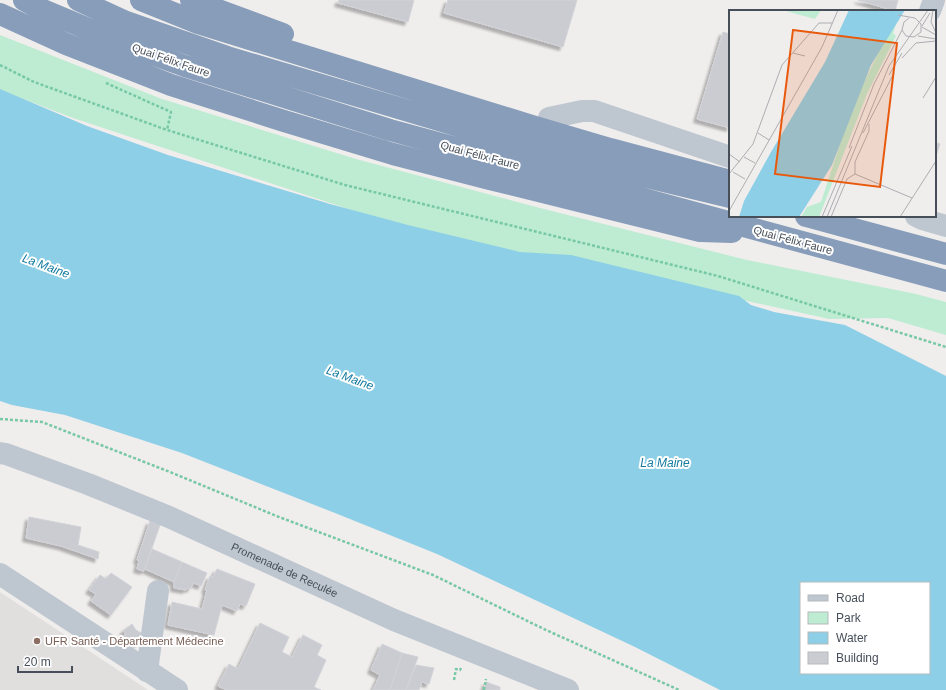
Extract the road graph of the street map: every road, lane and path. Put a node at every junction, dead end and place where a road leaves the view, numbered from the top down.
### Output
1 (24, 0) edge
2 (78, 0) edge
3 (141, 0) edge
4 (191, 0) edge
5 (934, 0) edge
6 (930, 10) edge
7 (0, 14) edge
8 (0, 66) edge
9 (104, 82) dead end
10 (549, 118) junction
11 (167, 130) junction
12 (610, 149) junction
13 (729, 157) edge
14 (729, 181) edge
15 (729, 197) edge
16 (810, 217) edge
17 (918, 217) edge
18 (946, 226) edge
19 (763, 232) junction
20 (946, 254) edge
21 (946, 281) edge
22 (946, 347) edge
23 (0, 419) edge
24 (0, 453) edge
25 (0, 574) edge
26 (158, 591) dead end
27 (456, 669) dead end
28 (147, 671) junction
29 (487, 673) dead end
30 (454, 680) dead end
31 (177, 690) edge
32 (484, 690) edge
33 (568, 690) edge
34 (679, 690) edge

1 - 19 highway, Quai Félix Faure
2 - 15 highway, Quai Félix Faure
3 - 12 highway
4 - 10 highway
5 - 6 street
7 - 19 highway
8 - 11 path
9 - 11 path
10 - 12 highway
10 - 13 street
11 - 22 path
12 - 14 highway
16 - 20 highway
17 - 18 street
19 - 21 highway, Quai Félix Faure
23 - 34 path
24 - 33 street, Promenade de Reculée
25 - 28 street
26 - 28 street
27 - 30 path
28 - 31 street
29 - 32 path

